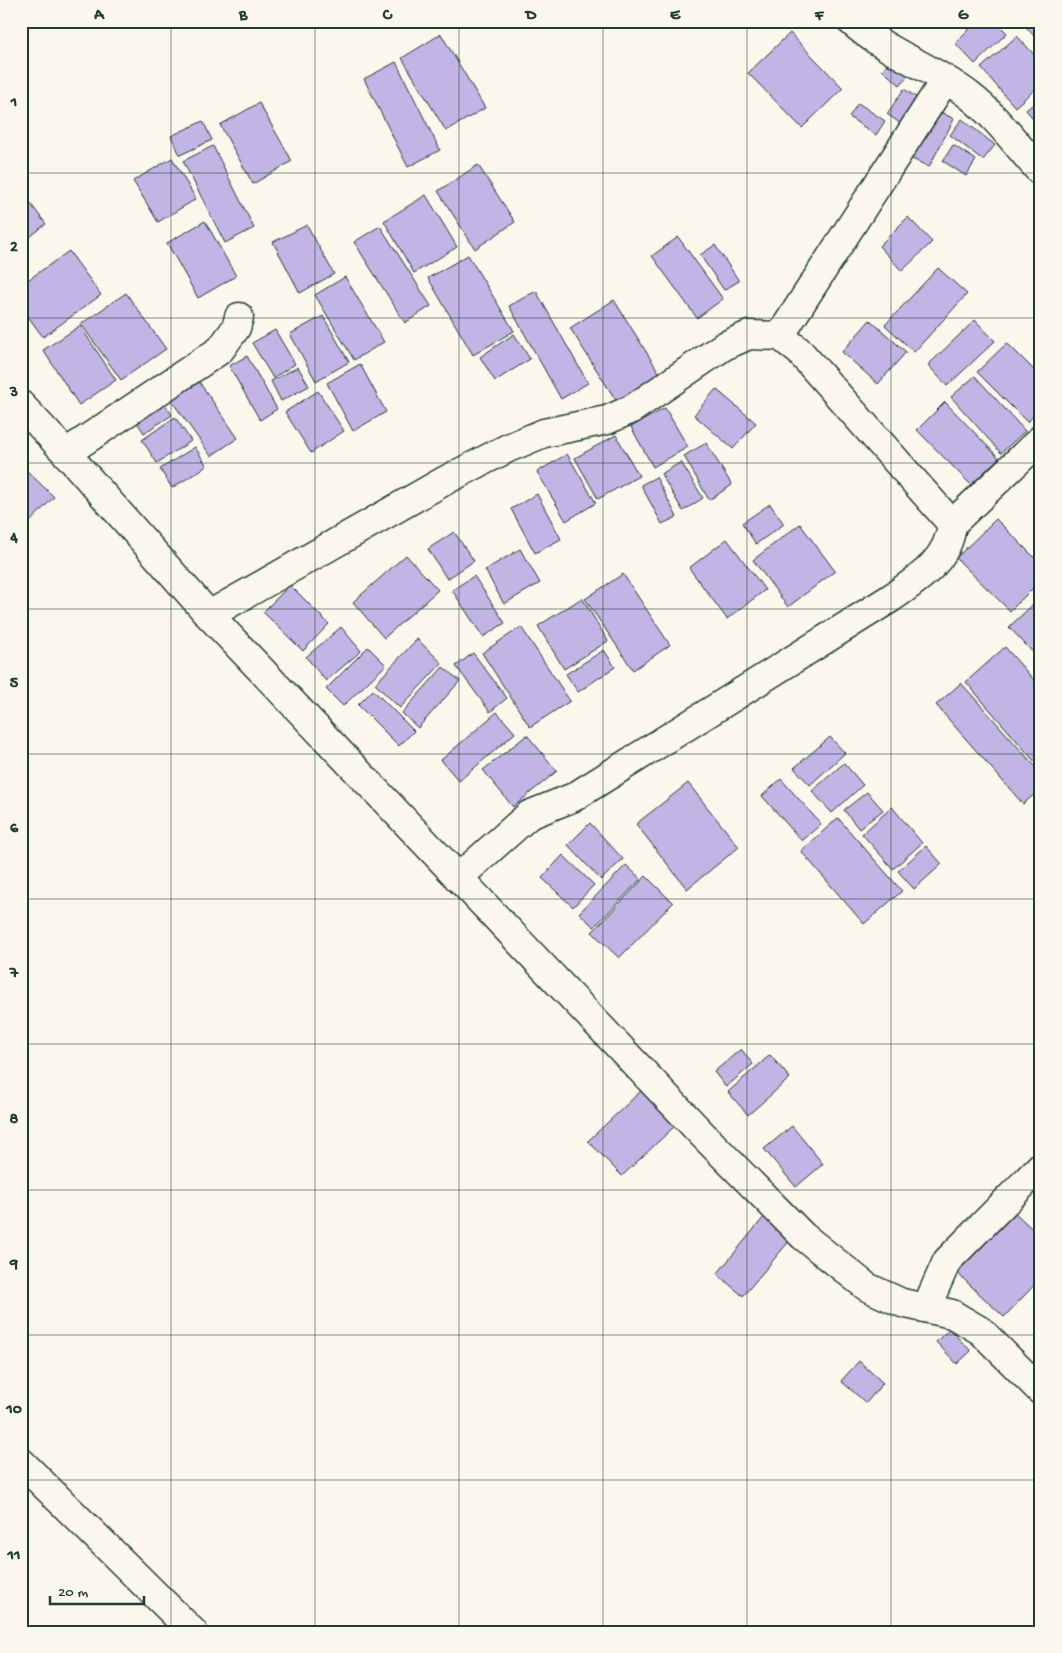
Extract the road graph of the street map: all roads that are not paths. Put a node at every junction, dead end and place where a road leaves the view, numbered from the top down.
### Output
1 (851, 21) edge
2 (945, 80) junction
3 (1041, 172) edge
4 (239, 317) dead end
5 (780, 336) junction
6 (21, 405) edge
7 (1041, 439) edge
8 (66, 453) junction
9 (952, 524) junction
10 (209, 615) junction
11 (458, 878) junction
12 (1041, 1166) edge
13 (926, 1308) junction
14 (1041, 1391) edge
15 (21, 1462) edge
16 (193, 1632) edge

1 - 2 street
2 - 3 street
2 - 5 street
4 - 8 street
5 - 9 street
5 - 10 street
6 - 8 street
7 - 9 street
8 - 10 street
9 - 11 street
10 - 11 street
11 - 13 street
12 - 13 street
13 - 14 street
15 - 16 street

